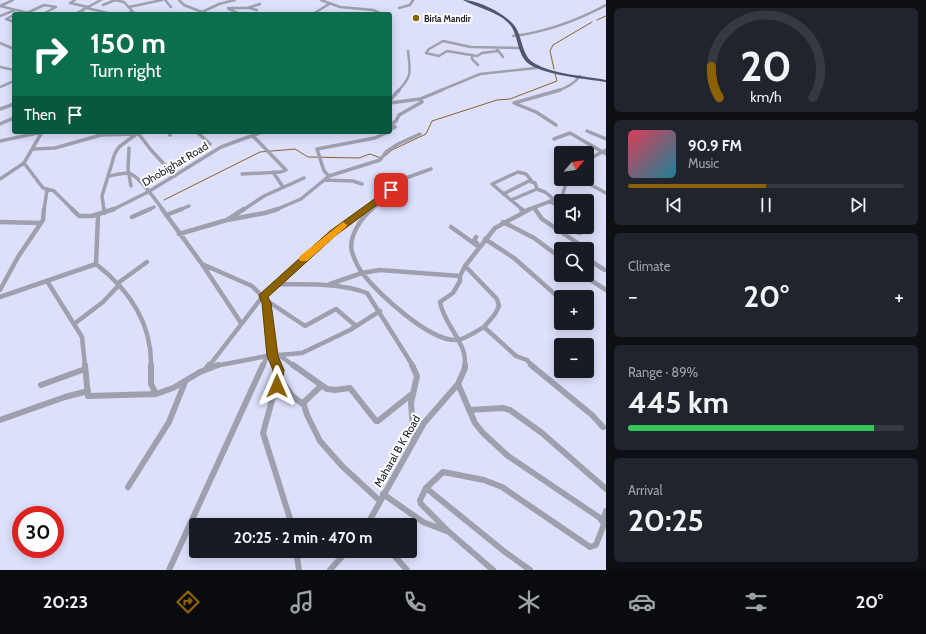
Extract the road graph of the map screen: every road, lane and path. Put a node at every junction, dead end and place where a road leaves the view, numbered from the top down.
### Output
1 (13, 0) edge
2 (75, 0) edge
3 (101, 0) edge
4 (114, 0) edge
5 (162, 0) edge
6 (165, 0) edge
7 (179, 0) edge
8 (235, 0) edge
9 (321, 0) edge
10 (413, 0) edge
11 (459, 0) edge
12 (465, 0) edge
13 (225, 1) edge
14 (260, 4) dead end
15 (329, 4) dead end
16 (103, 5) dead end
17 (606, 5) edge
18 (0, 6) edge
19 (88, 7) junction
20 (129, 7) junction
21 (171, 7) dead end
22 (229, 8) junction
23 (247, 8) junction
24 (399, 8) dead end
25 (15, 10) junction
26 (257, 10) dead end
27 (22, 11) edge
28 (29, 12) edge
29 (47, 12) edge
30 (80, 12) edge
31 (104, 12) edge
32 (133, 12) edge
33 (202, 12) joint
34 (228, 12) edge
35 (236, 12) edge
36 (316, 12) edge
37 (378, 12) edge
38 (0, 16) edge
39 (12, 16) edge
40 (12, 21) edge
41 (515, 36) junction
42 (0, 43) edge
43 (436, 46) junction
44 (462, 46) junction
45 (519, 47) junction
46 (12, 48) edge
47 (496, 48) junction
48 (408, 51) dead end
49 (446, 51) junction
50 (498, 51) junction
51 (456, 52) junction
52 (472, 55) junction
53 (503, 57) dead end
54 (478, 66) dead end
55 (0, 67) edge
56 (537, 67) junction
57 (12, 70) edge
58 (580, 76) junction
59 (606, 81) edge
60 (12, 82) edge
61 (0, 86) edge
62 (392, 98) edge
63 (420, 98) junction
64 (392, 100) edge
65 (12, 105) edge
66 (0, 109) edge
67 (12, 119) edge
68 (392, 123) edge
69 (0, 124) edge
70 (556, 125) dead end
71 (587, 131) dead end
72 (33, 134) edge
73 (41, 134) edge
74 (104, 134) edge
75 (137, 134) edge
76 (139, 134) edge
77 (199, 134) edge
78 (255, 134) edge
79 (383, 134) edge
80 (420, 134) dead end
81 (252, 135) junction
82 (554, 139) dead end
83 (606, 139) edge
84 (0, 141) edge
85 (210, 144) dead end
86 (129, 148) dead end
87 (33, 149) junction
88 (605, 152) edge
89 (594, 157) edge
90 (24, 163) junction
91 (431, 169) dead end
92 (273, 172) junction
93 (129, 173) junction
94 (242, 174) dead end
95 (108, 176) junction
96 (175, 176) junction
97 (329, 176) junction
98 (304, 178) dead end
99 (0, 179) edge
100 (324, 180) junction
101 (531, 180) junction
102 (362, 184) dead end
103 (131, 186) dead end
104 (565, 186) edge
105 (593, 186) edge
106 (283, 187) junction
107 (537, 189) junction
108 (47, 190) junction
109 (149, 191) junction
110 (606, 193) edge
111 (385, 194) junction
112 (503, 194) junction
113 (511, 200) junction
114 (553, 200) junction
115 (189, 206) dead end
116 (154, 207) dead end
117 (534, 207) junction
118 (524, 211) junction
119 (104, 213) junction
120 (166, 215) junction
121 (98, 216) junction
122 (132, 217) dead end
123 (227, 220) junction
124 (0, 222) edge
125 (503, 222) junction
126 (41, 223) junction
127 (451, 227) dead end
128 (179, 234) junction
129 (486, 236) junction
130 (476, 237) dead end
131 (576, 242) edge
132 (480, 246) junction
133 (554, 253) edge
134 (147, 262) dead end
135 (594, 263) edge
136 (96, 264) junction
137 (202, 264) junction
138 (465, 266) junction
139 (605, 270) dead end
140 (362, 273) junction
141 (460, 276) junction
142 (47, 281) junction
143 (594, 282) edge
144 (118, 284) junction
145 (275, 284) junction
146 (329, 285) junction
147 (0, 290) edge
148 (606, 290) edge
149 (554, 293) edge
150 (0, 297) edge
151 (264, 298) junction
152 (380, 311) junction
153 (241, 323) junction
154 (74, 324) junction
155 (356, 326) junction
156 (484, 327) junction
157 (458, 340) junction
158 (280, 355) junction
159 (270, 356) junction
160 (85, 368) junction
161 (205, 370) junction
162 (185, 382) junction
163 (284, 384) dead end
164 (458, 384) junction
165 (41, 385) dead end
166 (321, 386) junction
167 (88, 391) junction
168 (413, 392) junction
169 (156, 394) junction
170 (303, 404) junction
171 (469, 410) junction
172 (0, 420) edge
173 (603, 427) dead end
174 (414, 440) junction
175 (128, 487) dead end
176 (426, 488) junction
177 (606, 489) edge
178 (383, 494) junction
179 (380, 501) junction
180 (606, 511) edge
181 (290, 518) edge
182 (371, 518) edge
183 (604, 524) edge
184 (449, 532) junction
185 (297, 558) edge
186 (341, 558) edge
187 (396, 558) edge
188 (169, 570) edge
189 (299, 570) edge
190 (330, 570) edge
191 (407, 570) edge
192 (493, 570) edge
193 (530, 570) edge

1 - 18 street
2 - 19 street
3 - 19 street
4 - 16 street
4 - 20 street
5 - 20 street
6 - 21 street
7 - 33 street
8 - 13 street
9 - 37 street
10 - 24 street
11 - 41 highway
12 - 41 highway
13 - 22 street
13 - 33 street
14 - 23 street
15 - 36 street
17 - 41 street
18 - 25 street
19 - 30 street
19 - 31 street
20 - 32 street
22 - 23 street
22 - 34 street
22 - 35 street
23 - 26 street
25 - 27 street
25 - 38 street
28 - 29 street
39 - 40 street
41 - 45 highway
42 - 46 street
43 - 44 street
43 - 49 street
43 - 49 street
44 - 47 street
44 - 51 street
45 - 47 street
45 - 56 highway
47 - 50 street
48 - 62 street
49 - 51 street
50 - 52 street
50 - 53 street
51 - 52 street
52 - 54 street
55 - 57 street
56 - 58 highway
56 - 63 street
58 - 59 highway
58 - 70 street
60 - 61 street
63 - 64 street
63 - 68 street
65 - 66 street
67 - 69 street
71 - 83 street
72 - 84 street
73 - 87 street
74 - 87 street
75 - 95 street
76 - 96 street
77 - 85 street
78 - 81 street, Dhobighat Road
79 - 97 street
80 - 97 street
81 - 92 street
81 - 96 street, Dhobighat Road
82 - 88 street
86 - 93 street
87 - 90 street
88 - 89 street
90 - 99 street
90 - 108 street
91 - 111 street
92 - 94 street
92 - 106 street
93 - 95 street
93 - 103 street
93 - 109 street
95 - 119 street
96 - 109 street, Dhobighat Road
97 - 100 street
98 - 106 street
100 - 102 street
100 - 123 street
101 - 107 street
101 - 112 street
101 - 112 street
104 - 114 street
105 - 110 street
106 - 123 street
107 - 113 street
107 - 114 street
108 - 121 street
108 - 126 street
109 - 119 street, Dhobighat Road
109 - 120 street
111 - 140 street
111 - 145 street
112 - 113 street
113 - 118 street
114 - 117 street, Maharal B K Road
115 - 120 street
116 - 122 street
117 - 118 street, Maharal B K Road
117 - 131 street
118 - 125 street, Maharal B K Road
119 - 121 street, Dhobighat Road
120 - 128 street
121 - 136 street
123 - 128 street
124 - 126 street
125 - 129 street, Maharal B K Road
125 - 133 street
126 - 147 street
127 - 132 street
128 - 137 street
129 - 132 street, Maharal B K Road
129 - 149 street
130 - 132 street
132 - 138 street, Maharal B K Road
134 - 144 street
135 - 139 street
136 - 142 street
136 - 144 street
137 - 151 street
137 - 153 street
138 - 141 street, Maharal B K Road
138 - 156 street
140 - 141 street
140 - 146 street
140 - 157 street
141 - 157 street, Maharal B K Road
142 - 150 street
142 - 154 street
143 - 148 street
144 - 154 street
144 - 169 street
145 - 146 street
145 - 151 street
146 - 152 street
151 - 153 street
151 - 155 street
151 - 159 street
152 - 155 street
152 - 168 street
153 - 161 street
154 - 160 street
155 - 158 street
156 - 157 street
156 - 173 street
157 - 164 street, Maharal B K Road
158 - 159 street
158 - 166 street
159 - 161 street
159 - 181 street
159 - 188 street
160 - 165 street
160 - 167 street
161 - 162 street
162 - 169 street
162 - 175 street
163 - 170 street
164 - 171 street
164 - 174 street, Maharal B K Road
166 - 168 street
166 - 170 street
167 - 169 street
167 - 172 street
168 - 174 street
170 - 179 street
171 - 177 street
171 - 183 street
174 - 178 street, Maharal B K Road
176 - 183 street
176 - 184 street
176 - 193 street
178 - 179 street, Maharal B K Road
178 - 184 street
179 - 182 street, Maharal B K Road
180 - 183 street
184 - 192 street
185 - 189 street
186 - 190 street
187 - 191 street

